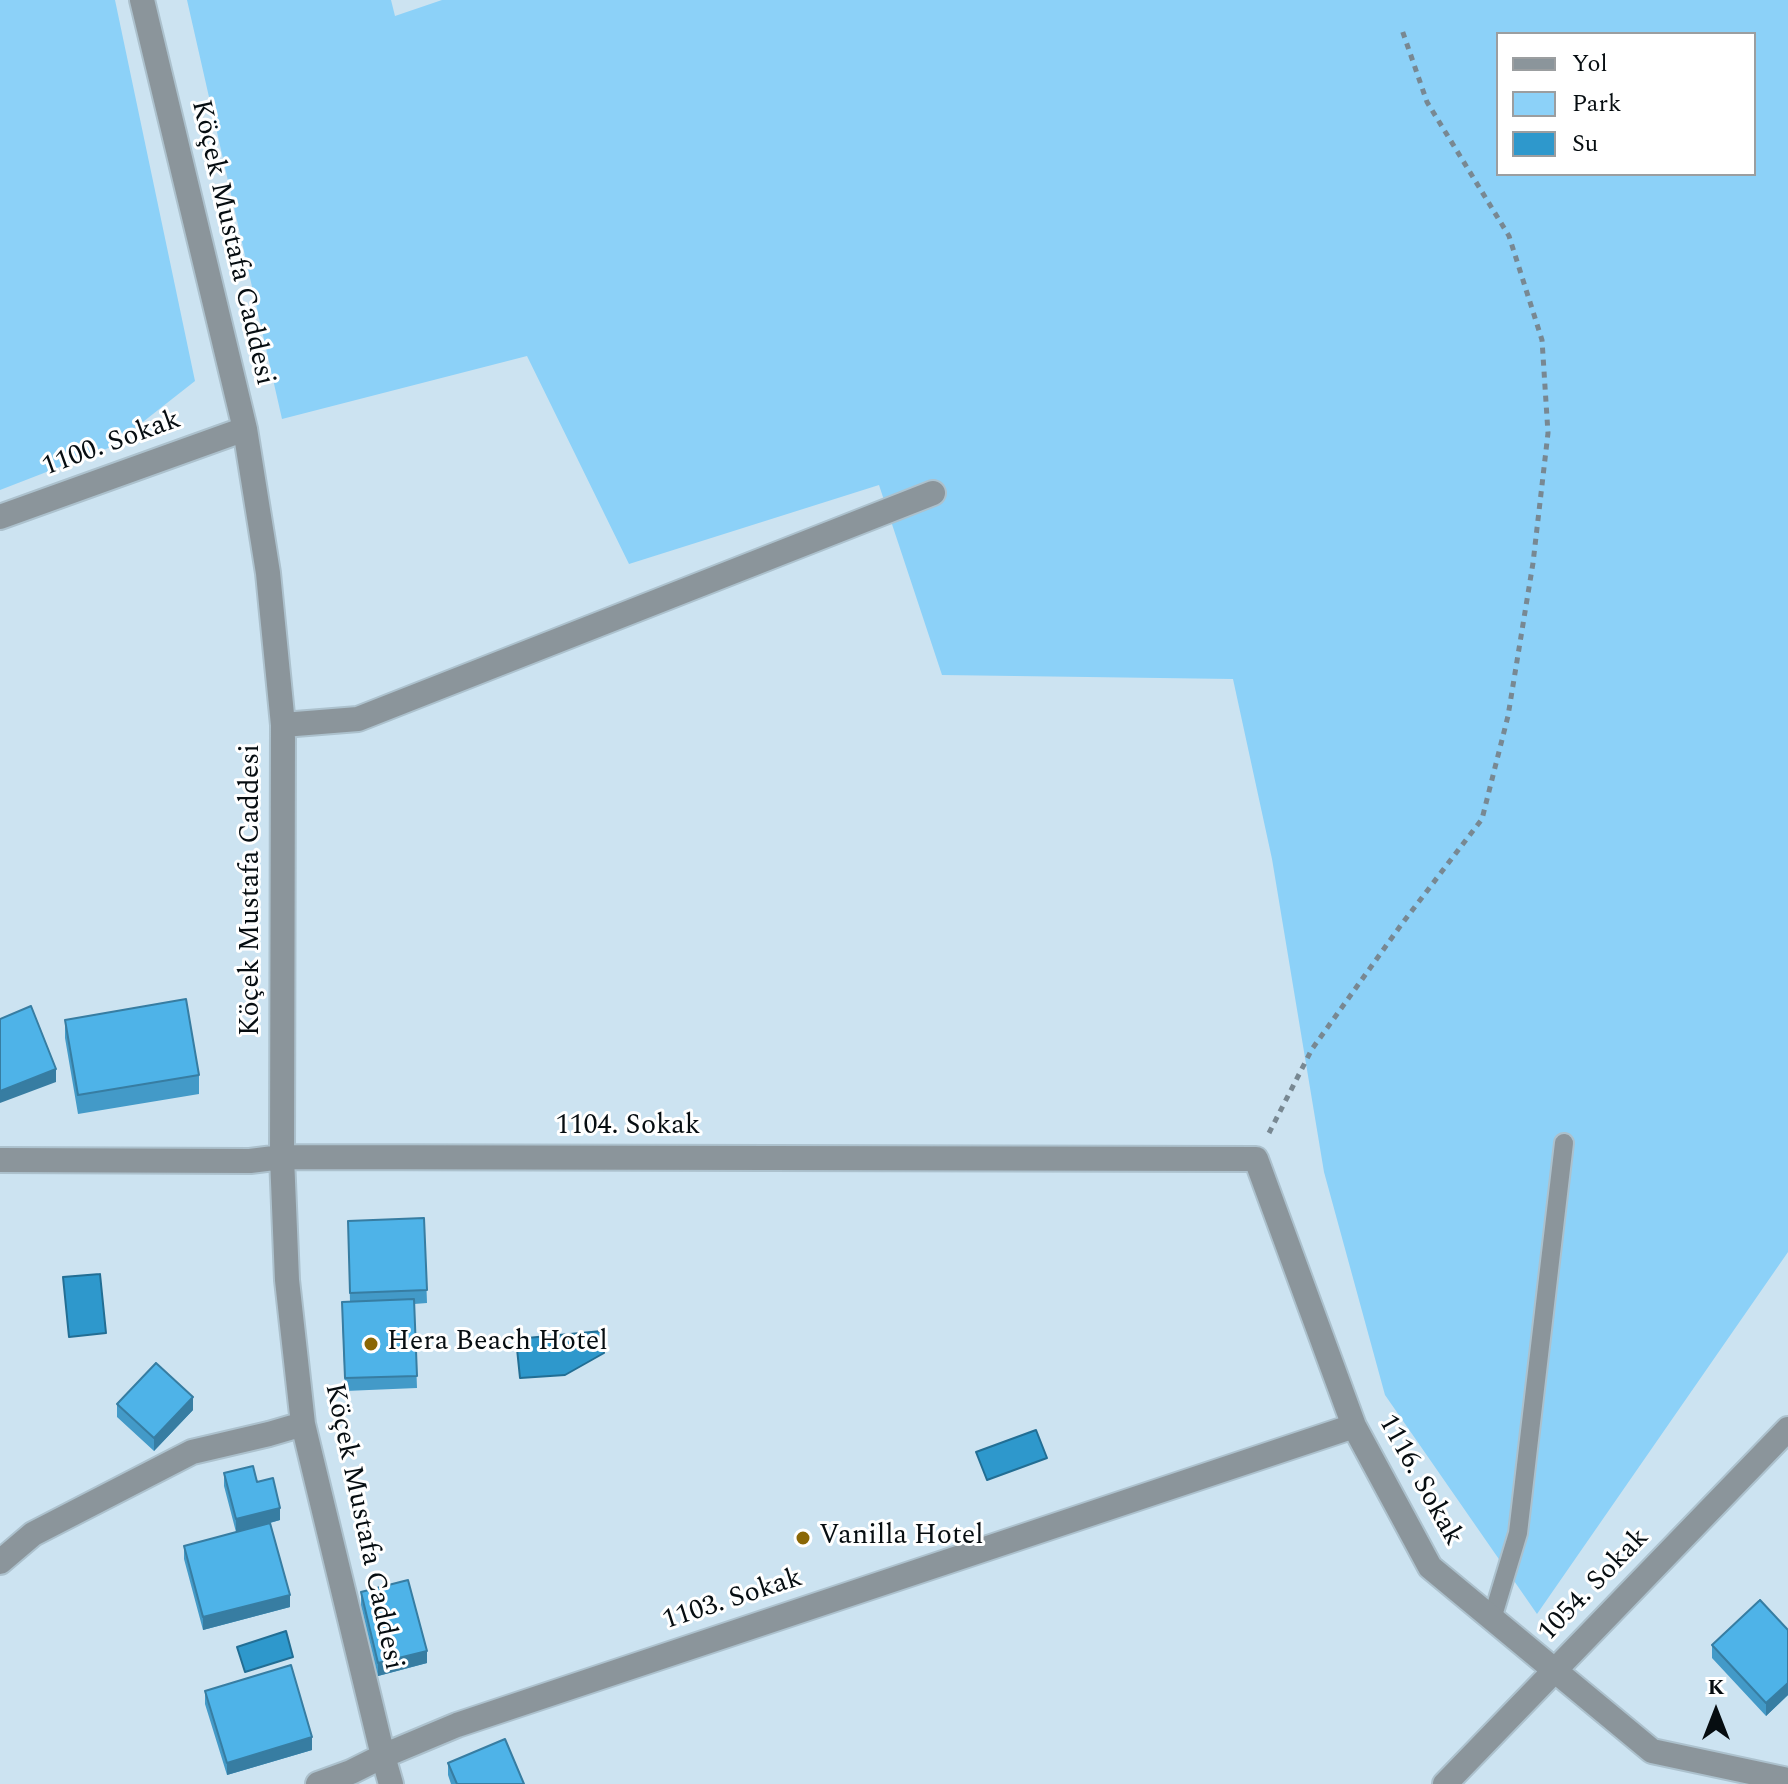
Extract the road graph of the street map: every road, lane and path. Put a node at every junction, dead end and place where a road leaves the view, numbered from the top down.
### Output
1 (142, 0) edge
2 (1401, 27) dead end
3 (245, 429) junction
4 (933, 493) dead end
5 (0, 517) edge
6 (283, 725) junction
7 (1564, 1143) dead end
8 (282, 1157) junction
9 (1256, 1159) junction
10 (0, 1160) edge
11 (303, 1424) junction
12 (1354, 1426) junction
13 (1788, 1429) edge
14 (0, 1562) edge
15 (1492, 1619) junction
16 (1555, 1672) junction
17 (383, 1756) junction
18 (1788, 1780) edge
19 (318, 1784) edge
20 (391, 1784) edge
21 (1445, 1784) edge

1 - 3 street, Köçek Mustafa Caddesi
2 - 9 path
3 - 5 street, 1100. Sokak
3 - 6 street, Köçek Mustafa Caddesi
4 - 6 street
6 - 8 street, Köçek Mustafa Caddesi
7 - 15 lane
8 - 9 street, 1104. Sokak
8 - 10 street, 1104. Sokak
8 - 11 street, Köçek Mustafa Caddesi
9 - 12 street, 1116. Sokak
11 - 14 street
11 - 17 street, Köçek Mustafa Caddesi
12 - 15 street, 1116. Sokak
12 - 17 street, 1103. Sokak
13 - 16 street, 1054. Sokak
15 - 16 street, 1116. Sokak
16 - 18 street, 1116. Sokak
16 - 21 street, 1054. Sokak
17 - 19 street, 1103. Sokak
17 - 20 street, Köçek Mustafa Caddesi

